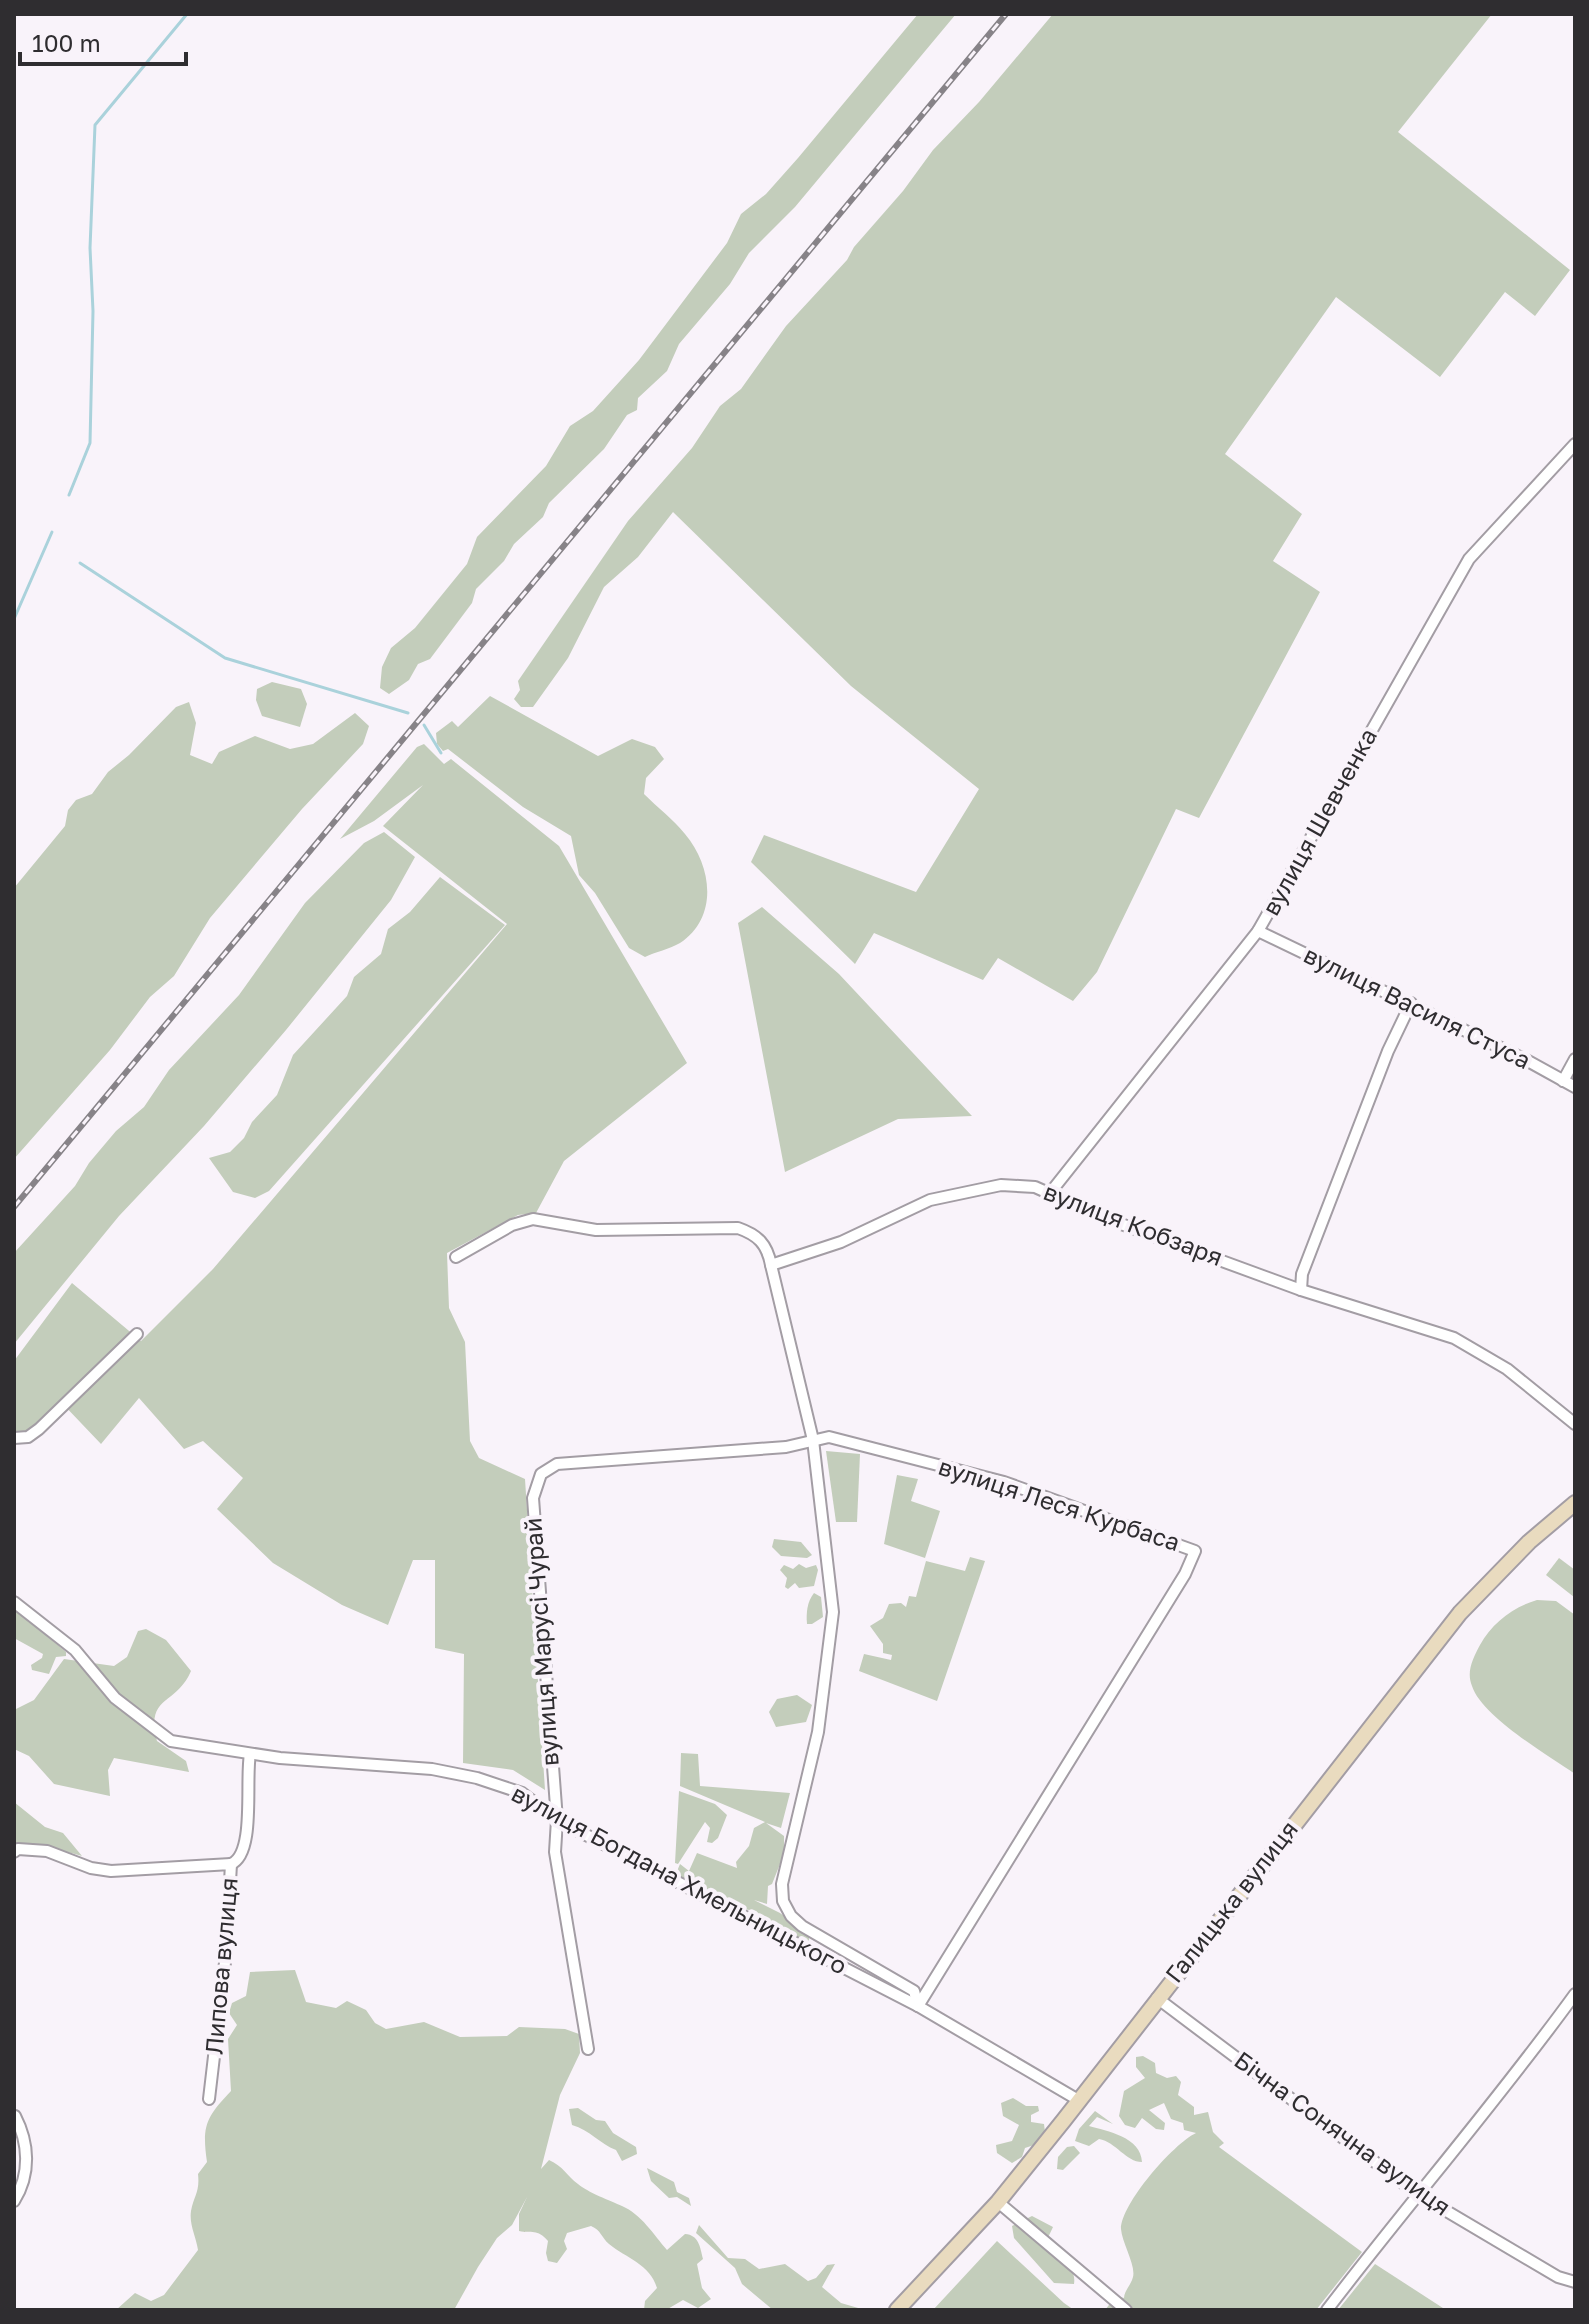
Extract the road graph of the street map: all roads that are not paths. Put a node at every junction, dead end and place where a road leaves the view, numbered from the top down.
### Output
1 (1575, 444) edge
2 (1258, 931) junction
3 (1411, 1003) junction
4 (1575, 1059) edge
5 (1563, 1081) junction
6 (1575, 1087) edge
7 (1050, 1193) junction
8 (456, 1257) dead end
9 (771, 1265) junction
10 (1301, 1290) junction
11 (137, 1334) dead end
12 (1575, 1424) edge
13 (14, 1438) edge
14 (813, 1440) junction
15 (541, 1474) joint
16 (1575, 1503) edge
17 (14, 1602) edge
18 (250, 1754) junction
19 (557, 1820) junction
20 (14, 1852) edge
21 (231, 1864) junction
22 (1575, 1994) edge
23 (1157, 1998) junction
24 (918, 2006) junction
25 (588, 2049) dead end
26 (209, 2099) dead end
27 (1080, 2101) junction
28 (15, 2116) edge
29 (1416, 2193) junction
30 (14, 2201) edge
31 (998, 2202) junction
32 (1575, 2282) edge
33 (897, 2310) edge
34 (1126, 2310) edge
35 (1327, 2310) edge

1 - 2 street, вулиця Шевченка
2 - 3 street, вулиця Василя Стуса
2 - 7 street, вулиця Шевченка
3 - 5 street, вулиця Василя Стуса
3 - 10 street
4 - 5 street
5 - 6 street, вулиця Василя Стуса
7 - 9 street, вулиця Кобзаря
7 - 10 street, вулиця Кобзаря
8 - 9 street
9 - 14 street
10 - 12 street, вулиця Кобзаря
11 - 13 street
14 - 15 street, вулиця Леся Курбаса
14 - 24 street
14 - 24 street, вулиця Леся Курбаса
15 - 19 street, вулиця Марусі Чурай
16 - 23 street, Галицька вулиця
17 - 18 street, вулиця Богдана Хмельницького
18 - 19 street, вулиця Богдана Хмельницького
18 - 21 street
19 - 24 street, вулиця Богдана Хмельницького
19 - 25 street, вулиця Марусі Чурай
20 - 21 street, Липова вулиця
21 - 26 street, Липова вулиця
22 - 29 street
23 - 27 street, Галицька вулиця
23 - 29 street, Бічна Сонячна вулиця
24 - 27 street, вулиця Богдана Хмельницького
27 - 31 street, Галицька вулиця
28 - 30 street
29 - 32 street, Бічна Сонячна вулиця
29 - 35 street
31 - 33 street, Галицька вулиця
31 - 34 street

